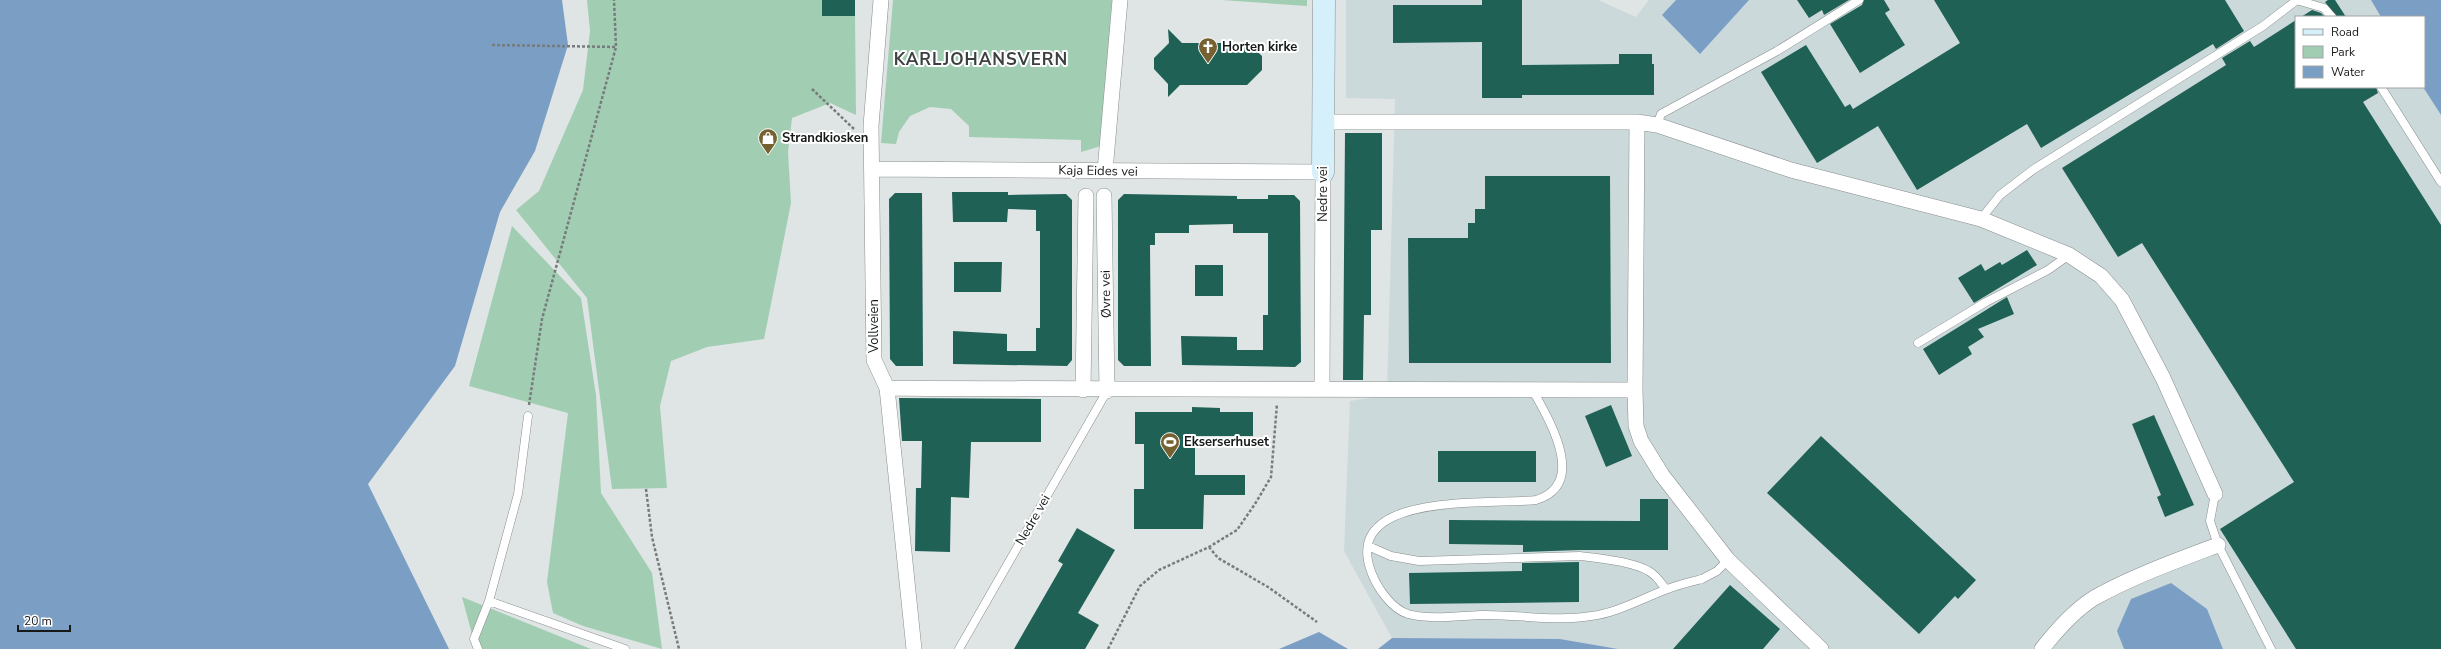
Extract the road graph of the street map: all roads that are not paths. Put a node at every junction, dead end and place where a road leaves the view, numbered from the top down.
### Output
1 (881, 0) edge
2 (1120, 0) edge
3 (1324, 0) edge
4 (1859, 0) edge
5 (2296, 0) edge
6 (2331, 16) edge
7 (2382, 88) edge
8 (1323, 122) junction
9 (1637, 122) junction
10 (1657, 125) junction
11 (874, 169) junction
12 (1105, 171) junction
13 (1323, 172) junction
14 (2441, 182) edge
15 (1086, 196) dead end
16 (1104, 196) dead end
17 (1981, 219) junction
18 (2069, 255) junction
19 (1918, 343) dead end
20 (887, 388) junction
21 (1322, 388) junction
22 (1532, 389) junction
23 (1083, 390) junction
24 (1635, 390) junction
25 (1107, 391) junction
26 (528, 416) road end
27 (2215, 494) joint
28 (2218, 545) junction
29 (1368, 546) junction
30 (1728, 560) junction
31 (1666, 590) junction
32 (489, 601) junction
33 (478, 649) edge
34 (625, 649) edge
35 (914, 649) edge
36 (959, 649) edge
37 (1822, 649) edge
38 (2042, 649) edge
39 (2270, 649) edge

1 - 11 street, Vollveien
2 - 12 street
3 - 8 main road, Nedre vei
4 - 10 lane
5 - 6 lane
5 - 17 lane
7 - 14 lane
8 - 9 street
8 - 13 main road, Nedre vei
9 - 10 street
9 - 24 street
10 - 17 street
11 - 12 street, Kaja Eides vei
11 - 20 street, Vollveien
12 - 13 street, Kaja Eides vei
13 - 21 street, Nedre vei
15 - 23 street, Øvre vei
16 - 25 street, Øvre vei
17 - 18 street
18 - 19 lane
18 - 27 street
20 - 23 street
20 - 35 street, Vollveien
21 - 22 street
21 - 25 street
22 - 24 street
22 - 29 lane
23 - 25 street
24 - 30 street
25 - 36 lane, Nedre vei
26 - 32 lane
27 - 28 lane
28 - 38 street
28 - 39 lane
29 - 31 lane
29 - 31 lane
30 - 31 lane
30 - 37 street
32 - 33 lane
32 - 34 lane

